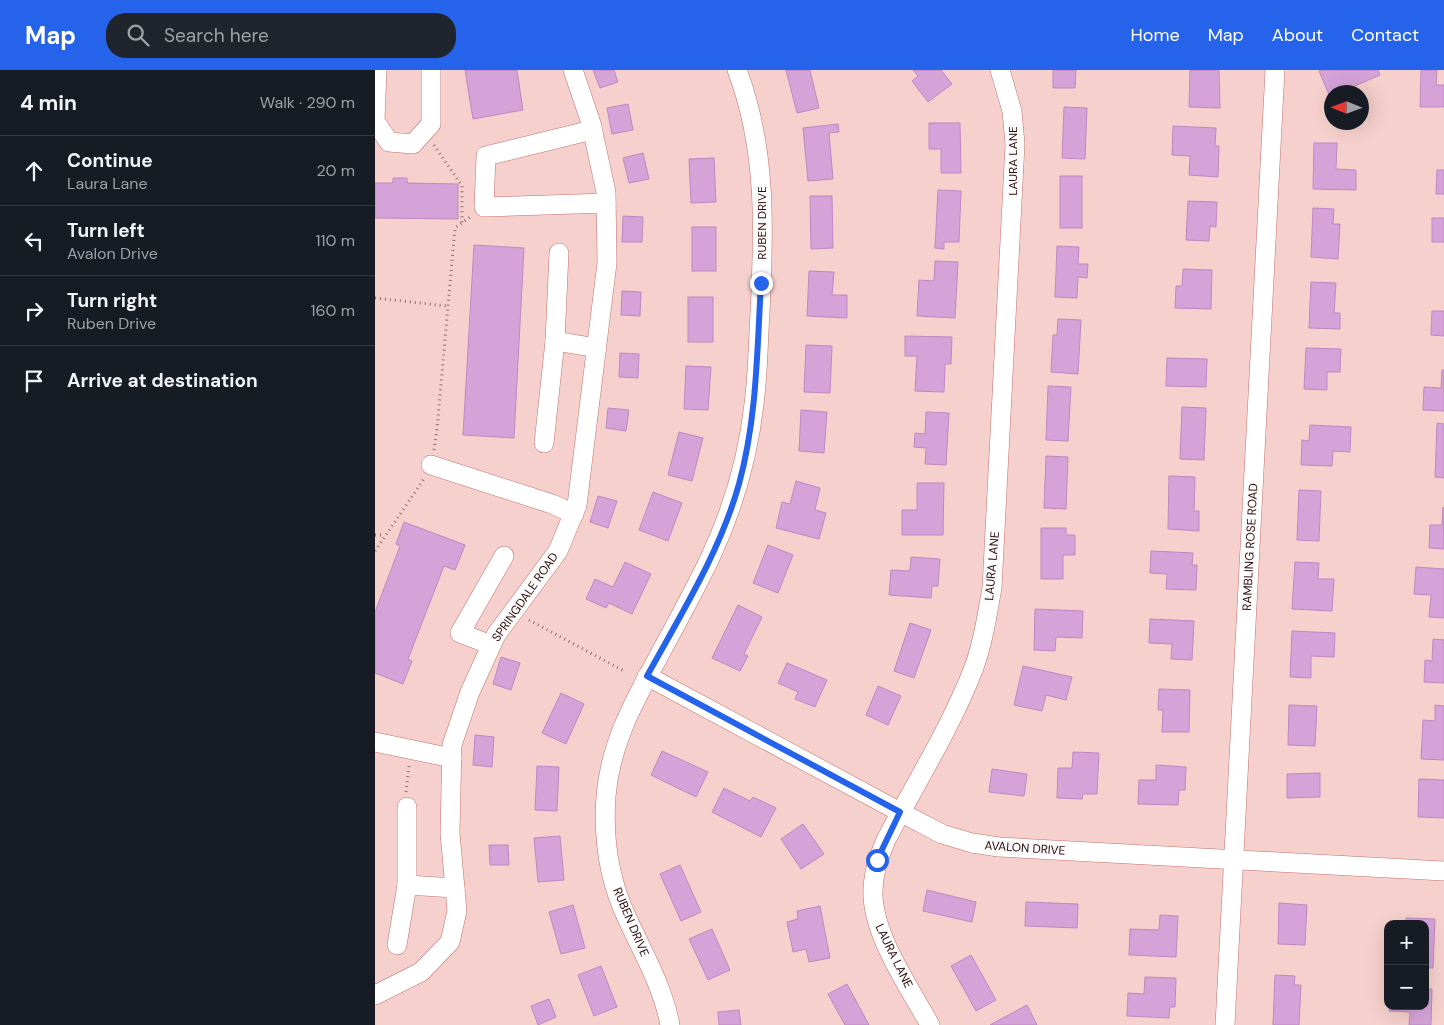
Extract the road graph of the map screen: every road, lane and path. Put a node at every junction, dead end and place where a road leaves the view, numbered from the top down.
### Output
1 (377, 70) edge
2 (431, 70) edge
3 (573, 70) edge
4 (737, 70) edge
5 (1000, 70) edge
6 (1275, 70) edge
7 (593, 130) junction
8 (425, 131) junction
9 (606, 203) junction
10 (484, 206) junction
11 (462, 223) junction
12 (559, 253) dead end
13 (375, 298) edge
14 (447, 306) junction
15 (555, 340) junction
16 (597, 348) junction
17 (544, 443) dead end
18 (431, 466) junction
19 (573, 514) junction
20 (375, 535) edge
21 (385, 535) junction
22 (375, 550) edge
23 (504, 556) dead end
24 (513, 612) junction
25 (491, 645) junction
26 (624, 671) dead end
27 (647, 676) junction
28 (375, 742) edge
29 (410, 750) junction
30 (452, 758) junction
31 (407, 807) joint
32 (900, 812) junction
33 (1234, 860) junction
34 (1444, 870) edge
35 (407, 885) junction
36 (455, 888) junction
37 (397, 945) dead end
38 (375, 995) edge
39 (670, 1025) edge
40 (930, 1025) edge
41 (1225, 1025) edge

1 - 8 street
2 - 8 street
3 - 7 street, SPRINGDALE ROAD
4 - 27 street, RUBEN DRIVE
5 - 32 street, LAURA LANE
6 - 33 street, RAMBLING ROSE ROAD
7 - 9 street, SPRINGDALE ROAD
7 - 10 street
8 - 11 path
9 - 10 street
9 - 16 street, SPRINGDALE ROAD
10 - 11 path
11 - 14 path
12 - 15 street
13 - 14 path
14 - 18 path
15 - 16 street
15 - 17 street
16 - 19 street, SPRINGDALE ROAD
18 - 19 street
18 - 21 path
19 - 24 street, SPRINGDALE ROAD
20 - 21 path
21 - 22 path
23 - 25 street
24 - 25 street, SPRINGDALE ROAD
24 - 26 path
25 - 30 street, SPRINGDALE ROAD
27 - 32 street, AVALON DRIVE
27 - 39 street, RUBEN DRIVE
28 - 29 street
29 - 30 street
29 - 31 path
30 - 36 street, SPRINGDALE ROAD
31 - 35 street
32 - 33 street, AVALON DRIVE
32 - 40 street, LAURA LANE
33 - 34 street, AVALON DRIVE
33 - 41 street, RAMBLING ROSE ROAD
35 - 36 street
35 - 37 street
36 - 38 street, SPRINGDALE ROAD

